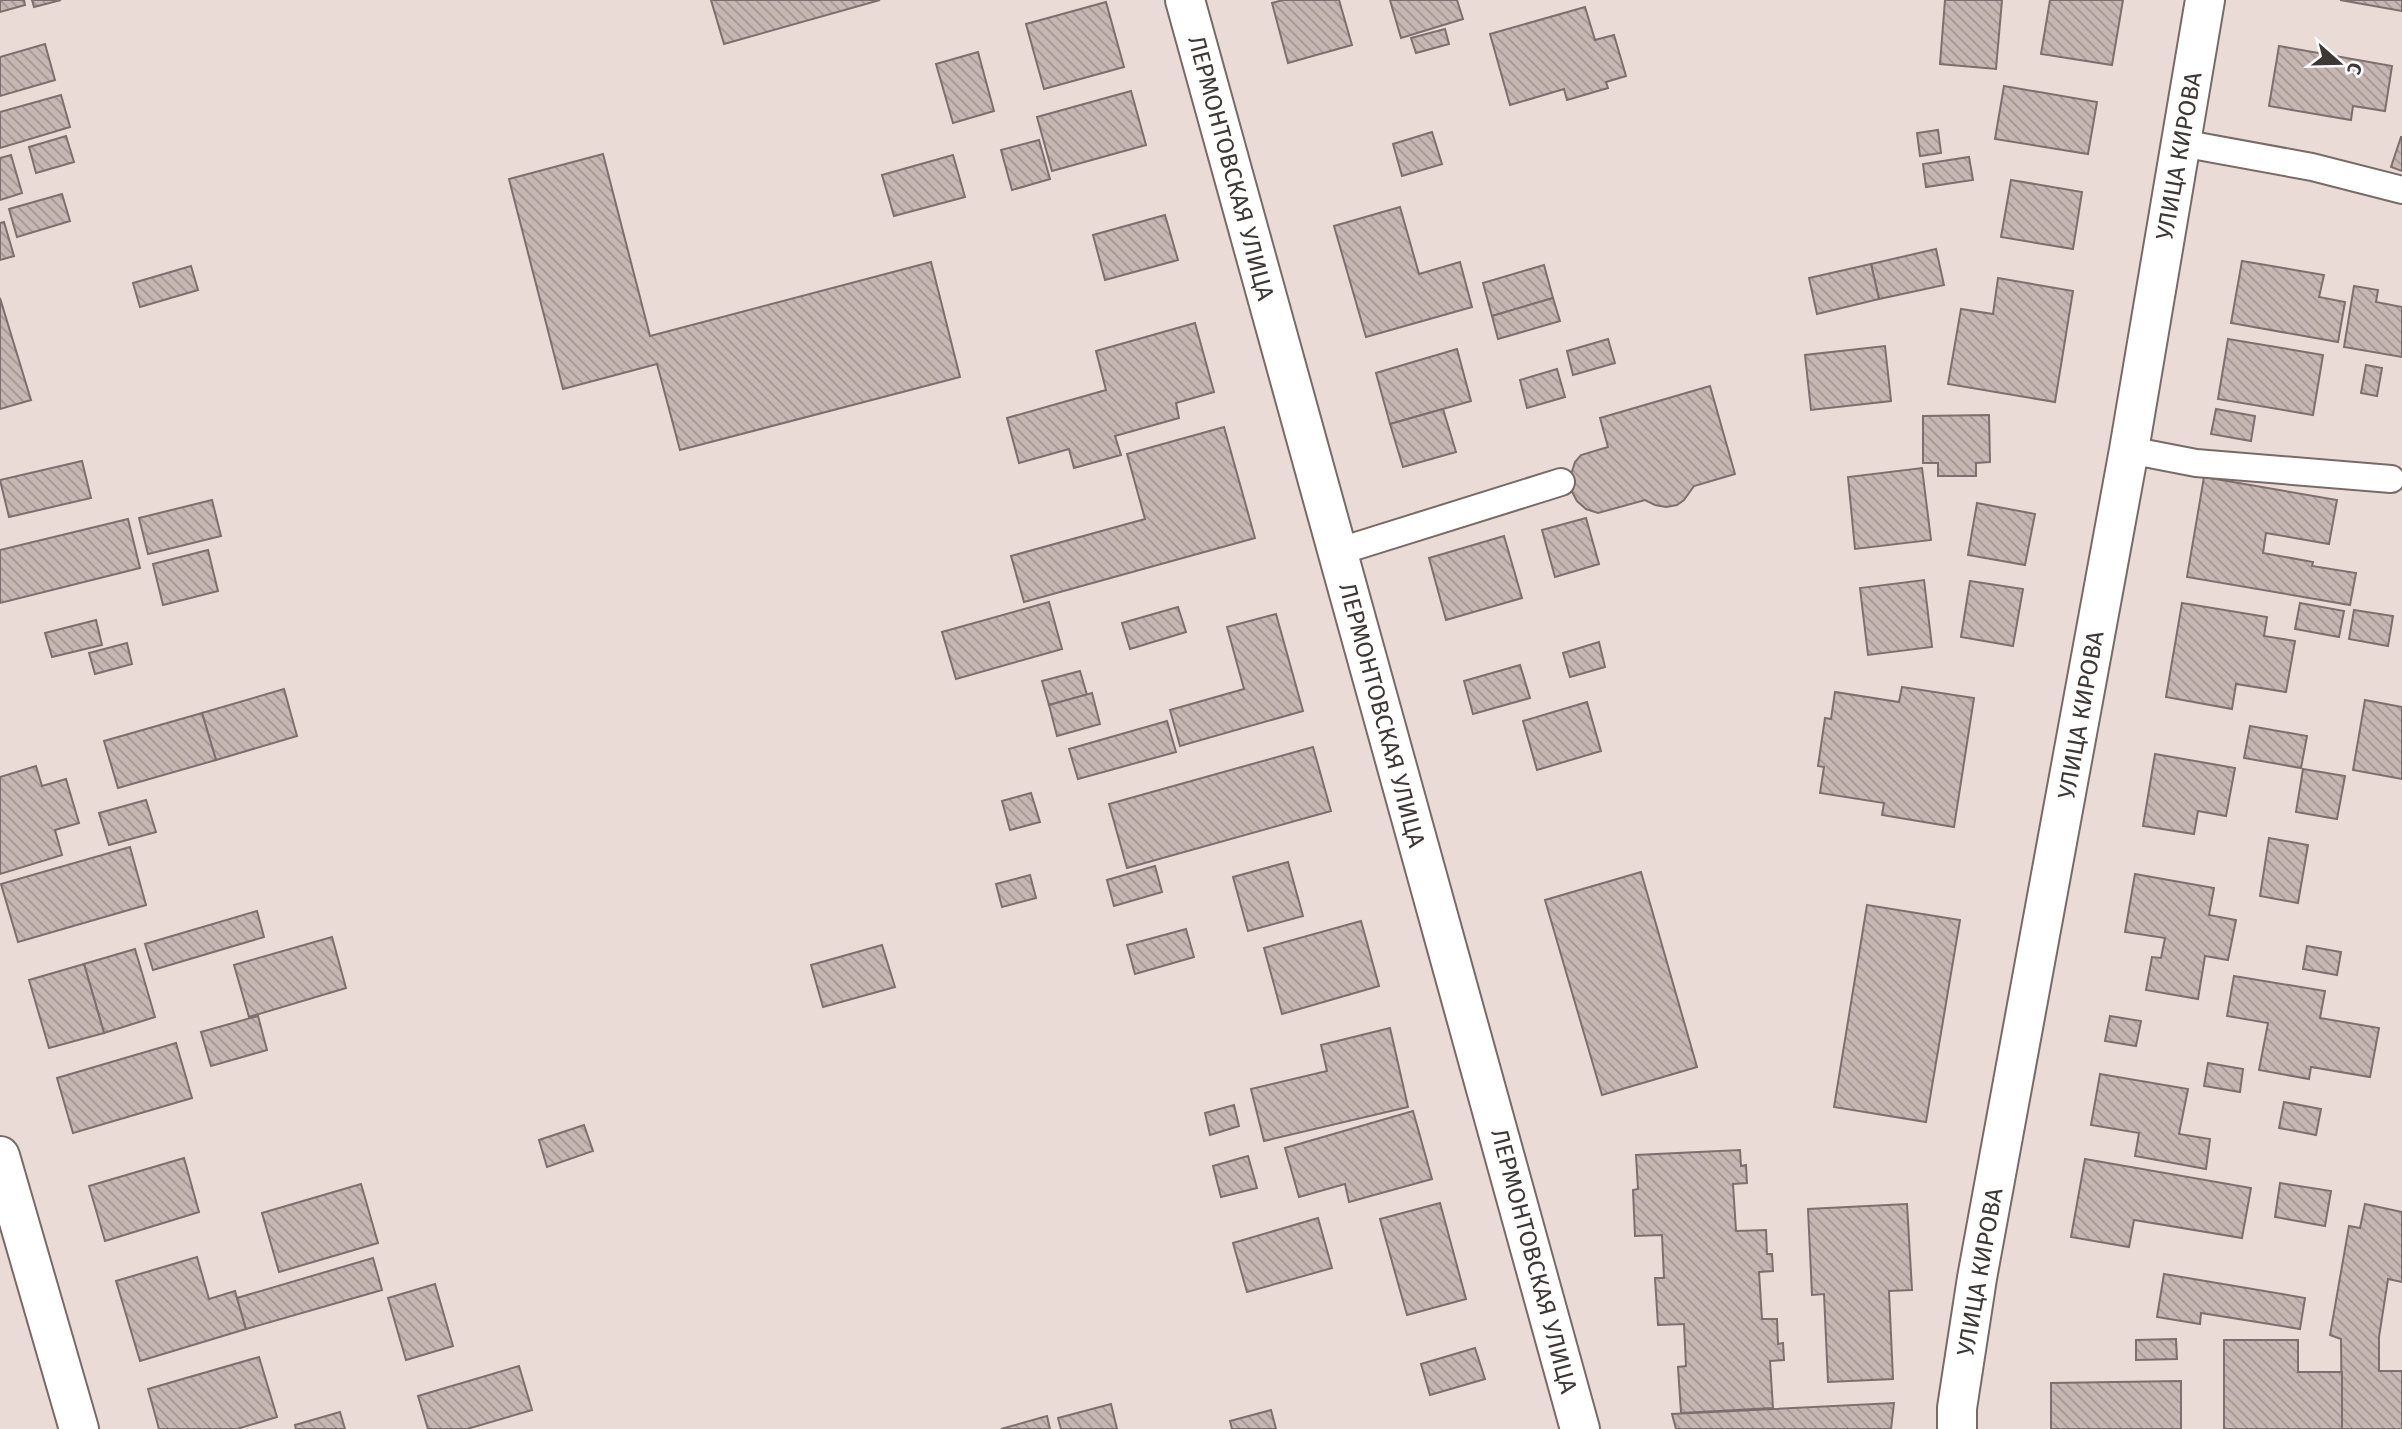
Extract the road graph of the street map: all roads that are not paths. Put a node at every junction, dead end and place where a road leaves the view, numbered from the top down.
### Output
1 (1185, 0) edge
2 (2205, 0) edge
3 (2181, 143) junction
4 (2402, 190) edge
5 (2129, 450) junction
6 (2391, 479) dead end
7 (1561, 482) dead end
8 (1337, 552) junction
9 (0, 1156) edge
10 (79, 1429) edge
11 (1580, 1429) edge
12 (1957, 1429) edge

1 - 8 street, ЛЕРМОНТОВСКАЯ УЛИЦА
2 - 3 street, УЛИЦА КИРОВА
3 - 4 lane
3 - 5 street, УЛИЦА КИРОВА
5 - 6 lane
5 - 12 street, УЛИЦА КИРОВА
7 - 8 lane
8 - 11 street, ЛЕРМОНТОВСКАЯ УЛИЦА
9 - 10 street

